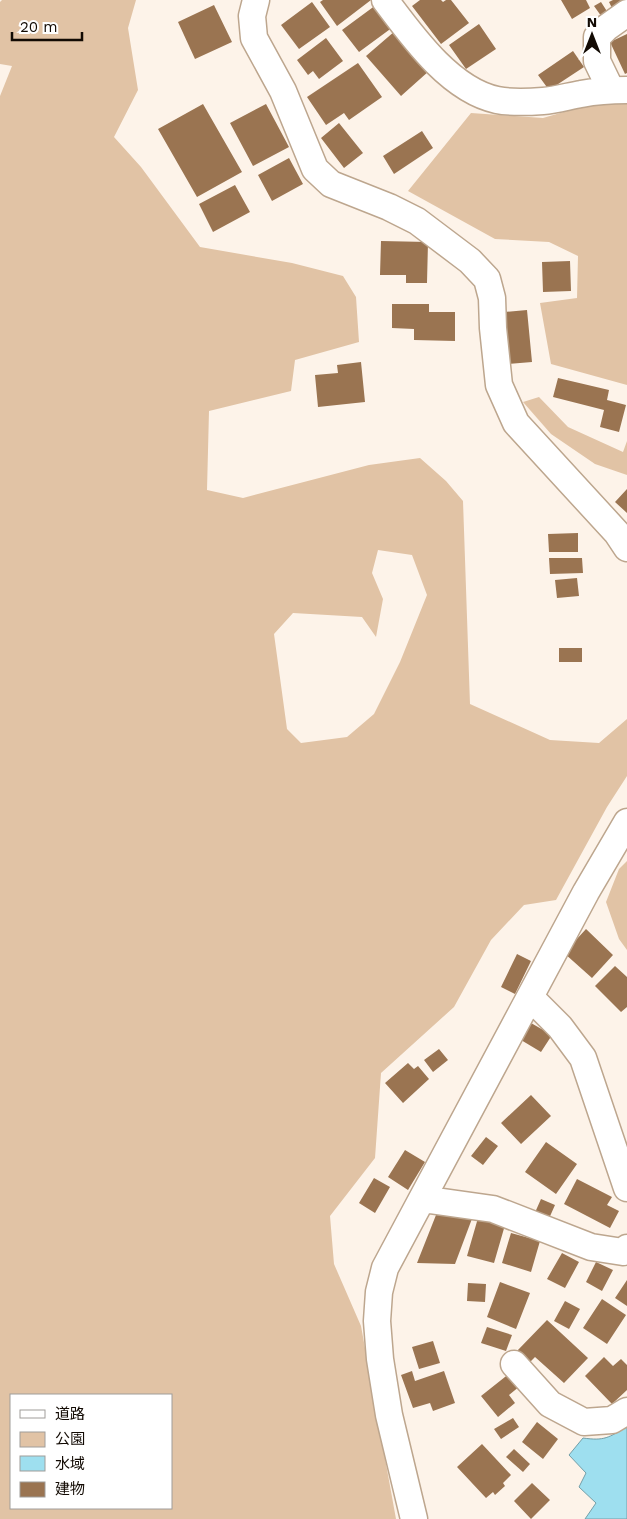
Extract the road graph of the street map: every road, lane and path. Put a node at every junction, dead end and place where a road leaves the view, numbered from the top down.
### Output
1 (256, 0) edge
2 (384, 0) edge
3 (627, 13) edge
4 (619, 90) edge
5 (627, 548) edge
6 (627, 822) edge
7 (531, 998) junction
8 (627, 1188) edge
9 (422, 1199) junction
10 (627, 1248) edge
11 (514, 1364) dead end
12 (627, 1411) edge
13 (414, 1519) edge

1 - 5 street
2 - 4 street
3 - 4 street
6 - 7 street
7 - 8 street
7 - 9 street
9 - 10 street
9 - 13 street
11 - 12 street

